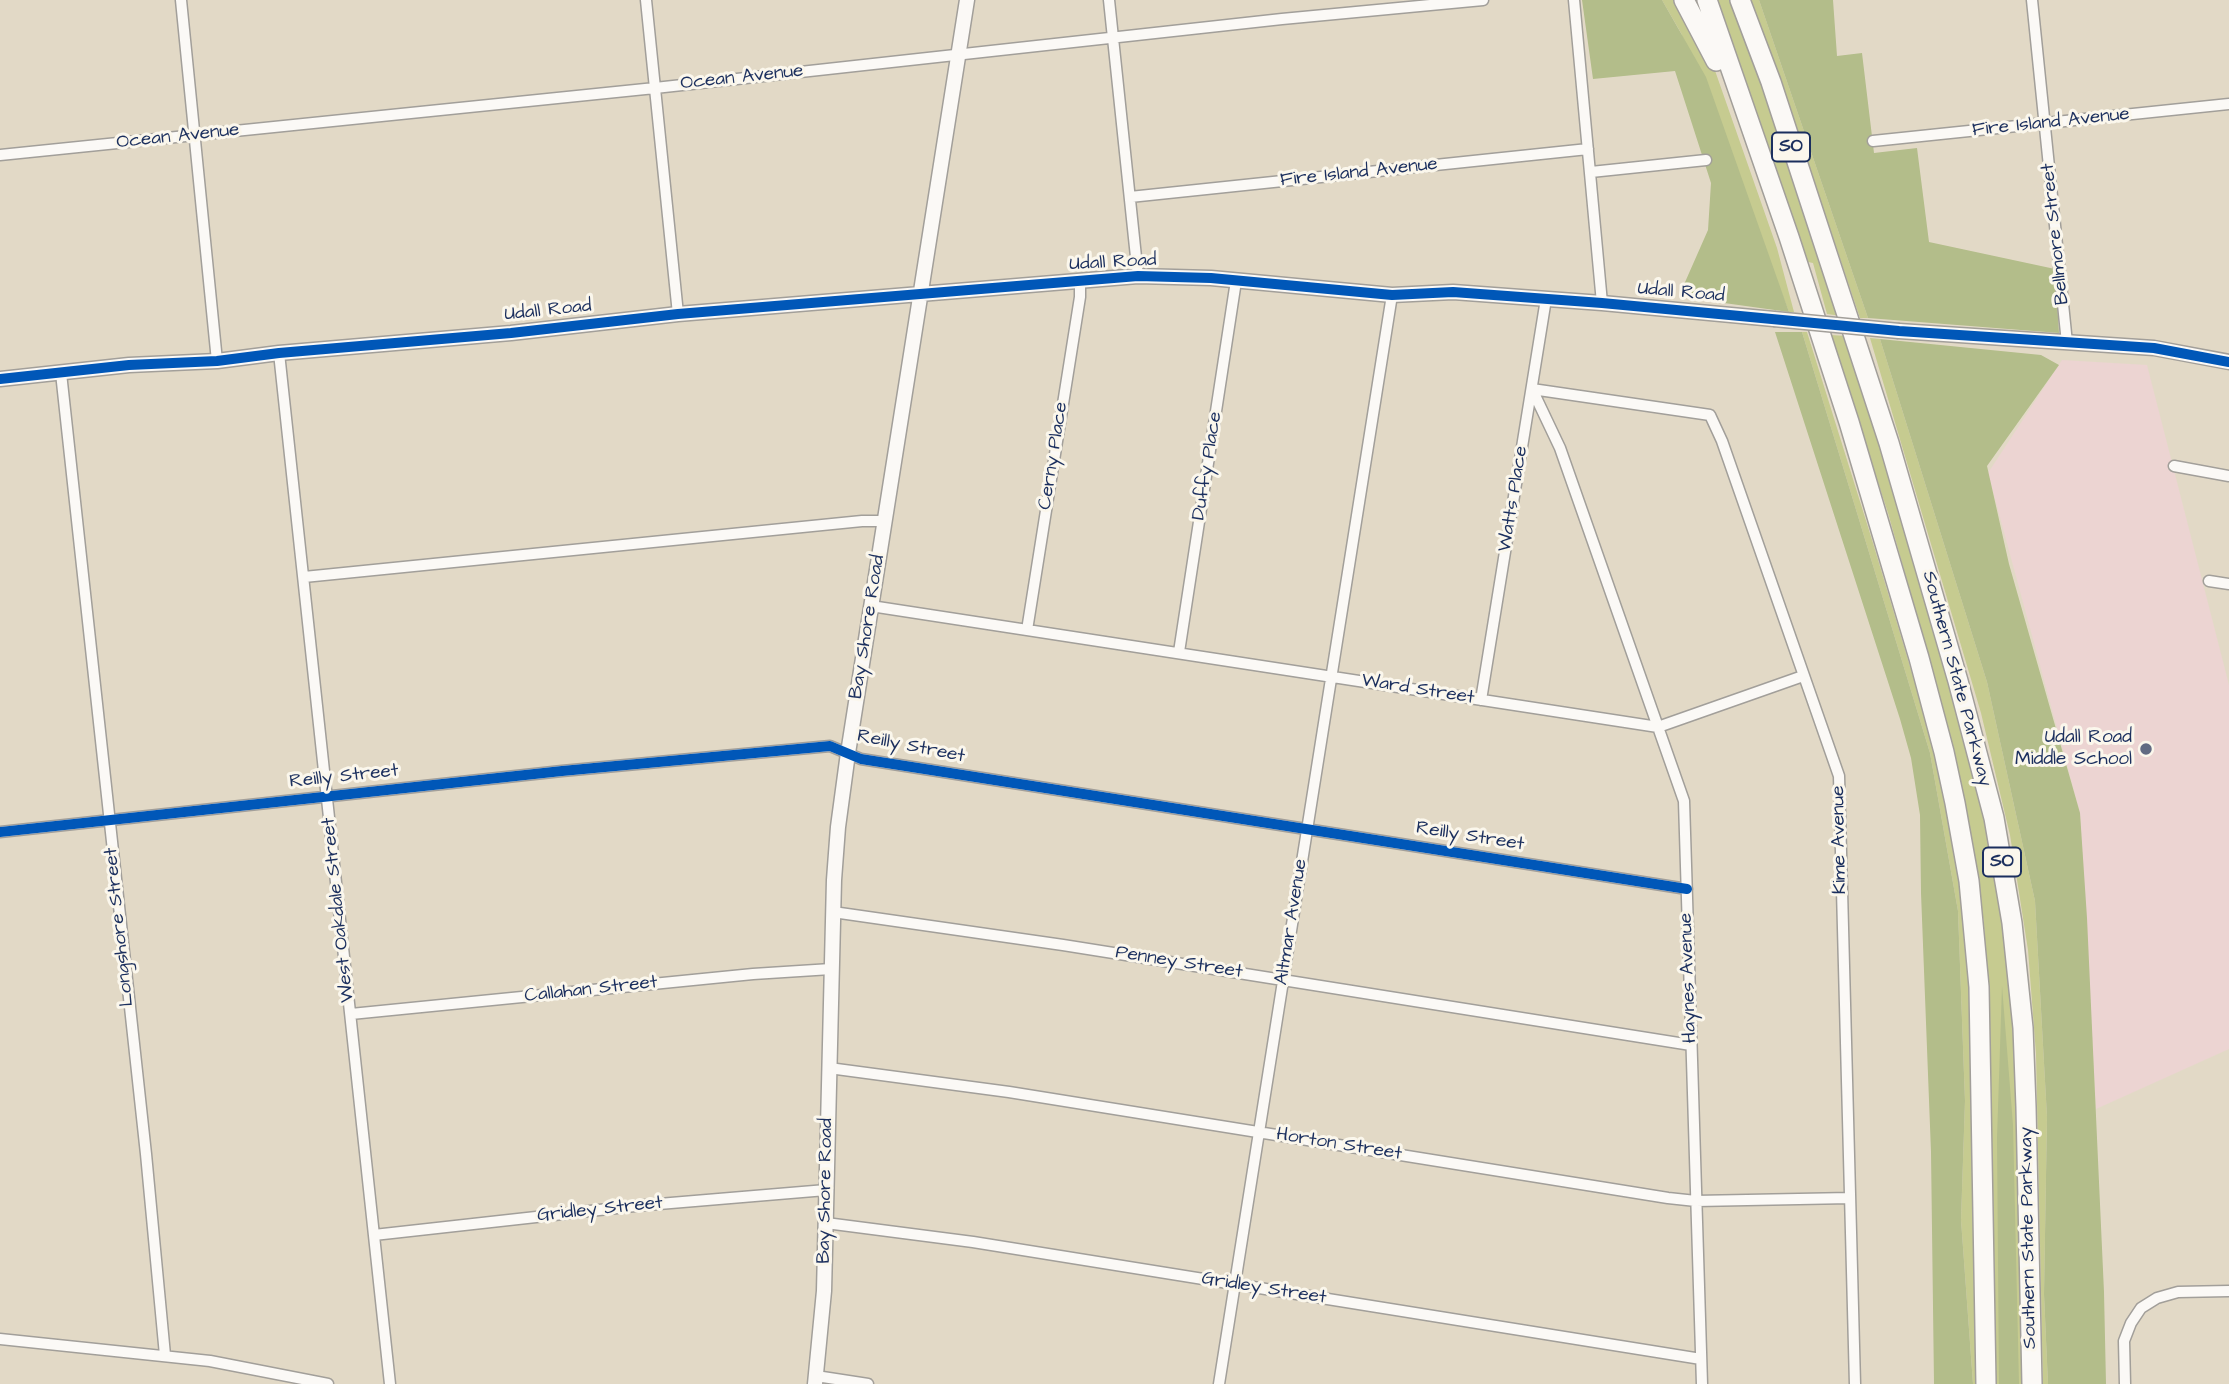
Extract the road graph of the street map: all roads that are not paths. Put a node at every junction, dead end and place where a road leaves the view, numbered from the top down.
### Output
1 (181, 0) edge
2 (646, 0) edge
3 (967, 0) edge
4 (1109, 0) edge
5 (1483, 0) edge
6 (1574, 0) edge
7 (1684, 0) edge
8 (1704, 0) edge
9 (1740, 0) edge
10 (2032, 0) edge
11 (1112, 38) junction
12 (958, 55) junction
13 (655, 88) junction
14 (2229, 104) edge
15 (2045, 123) junction
16 (194, 135) junction
17 (1755, 137) junction
18 (1872, 142) dead end
19 (1588, 149) junction
20 (0, 155) edge
21 (1706, 160) dead end
22 (1591, 172) junction
23 (1130, 197) junction
24 (1138, 276) junction
25 (1236, 281) junction
26 (1080, 282) junction
27 (920, 294) junction
28 (1392, 295) junction
29 (1546, 299) junction
30 (1602, 303) junction
31 (678, 314) junction
32 (2067, 343) junction
33 (279, 353) junction
34 (217, 361) junction
35 (2229, 362) edge
36 (61, 373) junction
37 (0, 379) edge
38 (1532, 389) junction
39 (2175, 466) dead end
40 (2229, 476) edge
41 (885, 521) junction
42 (304, 577) junction
43 (2209, 581) dead end
44 (2229, 584) edge
45 (871, 606) junction
46 (1027, 630) junction
47 (1179, 652) junction
48 (1331, 676) junction
49 (1803, 676) junction
50 (1481, 700) junction
51 (1658, 727) junction
52 (848, 753) junction
53 (326, 797) junction
54 (108, 821) junction
55 (1306, 828) junction
56 (0, 832) edge
57 (1687, 889) junction
58 (833, 912) junction
59 (831, 968) junction
60 (1283, 979) junction
61 (351, 1014) junction
62 (1691, 1045) junction
63 (829, 1068) junction
64 (1259, 1132) junction
65 (826, 1190) junction
66 (1850, 1198) junction
67 (1696, 1201) junction
68 (825, 1223) junction
69 (374, 1235) junction
70 (1236, 1284) junction
71 (2229, 1291) edge
72 (0, 1339) edge
73 (165, 1355) junction
74 (1701, 1359) junction
75 (816, 1380) edge
76 (328, 1384) edge
77 (390, 1384) edge
78 (868, 1384) edge
79 (1219, 1384) edge
80 (1702, 1384) edge
81 (1855, 1384) edge
82 (1986, 1384) edge
83 (2032, 1384) edge
84 (2126, 1384) edge

1 - 16 street
2 - 13 street
3 - 12 street, Bay Shore Road
4 - 11 street
5 - 11 street, Ocean Avenue
6 - 19 street
7 - 17 highway
8 - 17 highway, Southern State Parkway / SO
9 - 83 highway, Southern State Parkway / SO
10 - 15 street, Bellmore Street
11 - 12 street, Ocean Avenue
11 - 23 street
12 - 13 street, Ocean Avenue
12 - 27 street, Bay Shore Road
13 - 16 street, Ocean Avenue
13 - 31 street
14 - 15 street, Fire Island Avenue
15 - 18 street, Fire Island Avenue
15 - 32 street, Bellmore Street
16 - 20 street, Ocean Avenue
16 - 34 street
17 - 82 highway, Southern State Parkway / SO
19 - 22 street
19 - 23 street, Fire Island Avenue
21 - 22 street
22 - 30 street
23 - 24 street
24 - 25 street, Udall Road
24 - 26 street, Udall Road
25 - 28 street, Udall Road
25 - 47 street, Duffy Place
26 - 27 street, Udall Road
26 - 46 street, Cerny Place
27 - 31 street, Udall Road
27 - 41 street, Bay Shore Road
28 - 29 street, Udall Road
28 - 48 street, Altmar Avenue
29 - 30 street, Udall Road
29 - 38 street, Watts Place
30 - 32 street, Udall Road, bridge
31 - 33 street, Udall Road
32 - 35 street, Udall Road
33 - 34 street, Udall Road
33 - 42 street, West Oakdale Street
34 - 36 street, Udall Road
36 - 37 street, Udall Road
36 - 54 street, Longshore Street
38 - 49 street, Kime Avenue
38 - 50 street, Watts Place
38 - 51 street, Haynes Avenue
39 - 40 street
41 - 42 street
41 - 45 street, Bay Shore Road
42 - 53 street, West Oakdale Street
43 - 44 street
45 - 46 street, Ward Street
45 - 52 street, Bay Shore Road
46 - 47 street, Ward Street
47 - 48 street, Ward Street
48 - 50 street, Ward Street
48 - 55 street, Altmar Avenue
49 - 51 street, Ward Street
49 - 66 street, Kime Avenue
50 - 51 street, Ward Street
51 - 57 street, Haynes Avenue
52 - 53 street, Reilly Street
52 - 55 street, Reilly Street
52 - 58 street, Bay Shore Road
53 - 54 street, Reilly Street
53 - 61 street, West Oakdale Street
54 - 56 street, Reilly Street
54 - 73 street, Longshore Street
55 - 57 street, Reilly Street
55 - 60 street, Altmar Avenue
57 - 62 street, Haynes Avenue
58 - 59 street, Bay Shore Road
58 - 60 street, Penney Street
59 - 61 street, Callahan Street
59 - 63 street, Bay Shore Road
60 - 62 street, Penney Street
60 - 64 street, Altmar Avenue
61 - 69 street, West Oakdale Street
62 - 67 street, Haynes Avenue
63 - 64 street, Horton Street
63 - 65 street, Bay Shore Road
64 - 67 street, Horton Street
64 - 70 street, Altmar Avenue
65 - 68 street, Bay Shore Road
65 - 69 street, Gridley Street
66 - 67 street, Horton Street
66 - 81 street, Kime Avenue
67 - 74 street, Haynes Avenue
68 - 70 street, Gridley Street
68 - 75 street, Bay Shore Road
69 - 77 street, West Oakdale Street
70 - 74 street, Gridley Street
70 - 79 street, Altmar Avenue
71 - 84 street
72 - 73 street
73 - 76 street
74 - 80 street, Haynes Avenue
75 - 78 street

